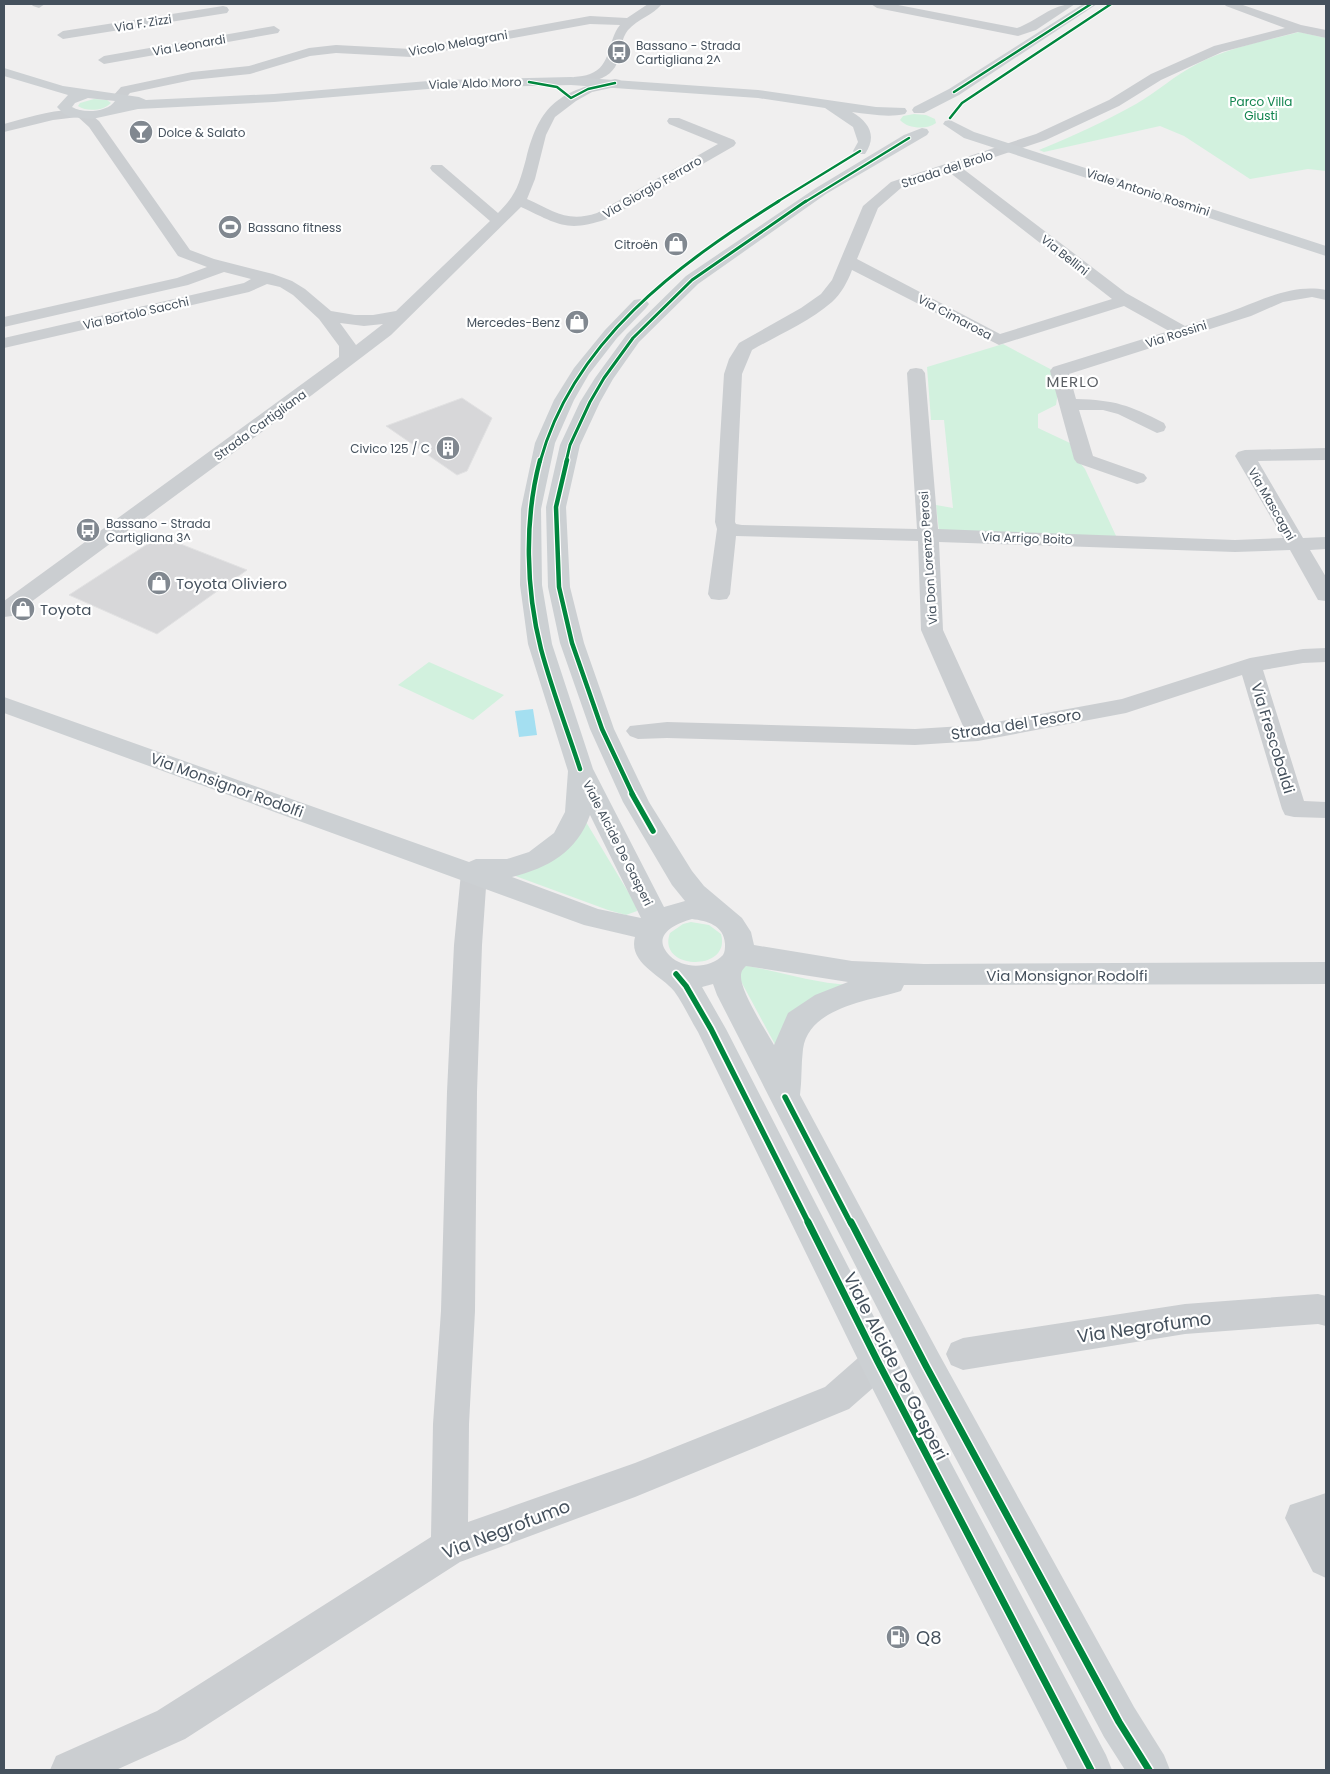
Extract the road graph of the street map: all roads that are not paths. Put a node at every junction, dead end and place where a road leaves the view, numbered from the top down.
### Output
1 (656, 4) edge
2 (877, 4) edge
3 (1069, 4) edge
4 (1091, 4) edge
5 (1111, 4) edge
6 (1230, 4) edge
7 (222, 10) dead end
8 (171, 18) junction
9 (630, 22) junction
10 (1298, 28) junction
11 (274, 30) dead end
12 (1326, 34) edge
13 (63, 35) dead end
14 (197, 44) junction
15 (211, 53) dead end
16 (104, 60) dead end
17 (225, 62) dead end
18 (606, 71) junction
19 (4, 72) edge
20 (238, 72) junction
21 (572, 81) junction
22 (528, 82) junction
23 (615, 83) junction
24 (630, 83) junction
25 (46, 86) junction
26 (140, 87) junction
27 (954, 92) junction
28 (95, 94) junction
29 (571, 98) junction
30 (804, 99) junction
31 (821, 102) junction
32 (94, 109) junction
33 (674, 121) dead end
34 (950, 121) junction
35 (905, 124) junction
36 (4, 128) edge
37 (969, 135) junction
38 (1012, 148) junction
39 (860, 151) junction
40 (952, 167) junction
41 (437, 168) dead end
42 (518, 201) junction
43 (501, 220) junction
44 (1326, 251) edge
45 (848, 261) junction
46 (224, 266) junction
47 (267, 277) junction
48 (1319, 293) edge
49 (1125, 300) junction
50 (403, 315) junction
51 (4, 322) edge
52 (343, 325) junction
53 (1184, 332) junction
54 (378, 336) junction
55 (4, 343) edge
56 (348, 360) junction
57 (916, 373) dead end
58 (1068, 404) junction
59 (1157, 427) dead end
60 (1326, 454) edge
61 (1137, 478) dead end
62 (727, 528) junction
63 (928, 535) junction
64 (1326, 543) edge
65 (1295, 544) junction
66 (718, 594) dead end
67 (1326, 595) edge
68 (4, 611) edge
69 (1326, 655) edge
70 (1250, 665) junction
71 (6, 707) edge
72 (638, 731) dead end
73 (978, 733) junction
74 (580, 769) junction
75 (1326, 810) edge
76 (462, 869) junction
77 (730, 942) junction
78 (658, 945) junction
79 (1326, 973) edge
80 (924, 975) junction
81 (785, 1097) junction
82 (1326, 1311) edge
83 (962, 1354) dead end
84 (878, 1362) junction
85 (1326, 1511) edge
86 (449, 1547) junction
87 (1326, 1559) edge
88 (70, 1770) edge
89 (1092, 1770) edge
90 (1149, 1770) edge

1 - 9 street
2 - 3 street
4 - 27 main road, Viale Alcide De Gasperi
5 - 34 main road, Viale Alcide De Gasperi
6 - 10 street
7 - 8 street, Via F. Zizzi
8 - 13 street, Via F. Zizzi
8 - 14 street
9 - 18 street
9 - 20 street, Vicolo Melagrani
10 - 12 street, Strada del Brolo
10 - 38 street, Strada del Brolo
11 - 14 street, Via Leonardi
14 - 15 street
14 - 16 street, Via Leonardi
17 - 20 street
18 - 21 street
18 - 24 street
19 - 25 main road, Viale Aldo Moro
20 - 26 street, Vicolo Melagrani
21 - 22 main road, Viale Aldo Moro
21 - 23 main road, Viale Aldo Moro
22 - 29 street
22 - 32 main road, Viale Aldo Moro
23 - 24 main road, Viale Aldo Moro
23 - 29 street, Strada Cartigliana
24 - 30 main road, Viale Aldo Moro
25 - 28 main road, Viale Aldo Moro
25 - 32 main road, Viale Aldo Moro
26 - 28 street, Vicolo Melagrani
26 - 32 street, Vicolo Melagrani
27 - 31 main road
27 - 35 main road, Viale Alcide De Gasperi
28 - 32 main road, Viale Aldo Moro
28 - 32 main road, Viale Aldo Moro
29 - 42 street, Strada Cartigliana
30 - 31 main road, Viale Aldo Moro
30 - 39 main road
31 - 35 main road, Viale Aldo Moro
32 - 36 street, Vicolo Melagrani
32 - 46 street
33 - 42 street, Via Giorgio Ferraro
34 - 35 main road, Viale Alcide De Gasperi
34 - 35 main road
34 - 37 main road, Viale Antonio Rosmini
35 - 37 main road, Viale Antonio Rosmini
35 - 39 main road, Viale Alcide De Gasperi
35 - 77 main road, Viale Alcide De Gasperi
37 - 38 main road, Viale Antonio Rosmini
38 - 40 street, Strada del Brolo
38 - 44 main road, Viale Antonio Rosmini
39 - 74 main road, Viale Alcide De Gasperi
40 - 45 street, Strada del Brolo
40 - 49 street, Via Bellini
41 - 43 street
42 - 43 street, Strada Cartigliana
43 - 50 street, Strada Cartigliana
45 - 49 street, Via Cimarosa
45 - 62 street, Strada del Brolo
46 - 47 street
46 - 51 street, Via Bortolo Sacchi
47 - 52 street
47 - 55 street, Via Bortolo Sacchi
48 - 53 street, Via Rossini
49 - 53 street, Via Bellini
50 - 52 street
50 - 54 street, Strada Cartigliana
52 - 54 street
52 - 56 street
53 - 58 street, Via Rossini
54 - 56 street, Strada Cartigliana
56 - 68 street, Strada Cartigliana
57 - 63 street, Via Don Lorenzo Perosi
58 - 59 street
58 - 61 street, Via Rossini
60 - 65 street, Via Mascagni
62 - 63 street, Via Arrigo Boito
62 - 66 street, Strada del Brolo
63 - 65 street, Via Arrigo Boito
63 - 73 street, Via Don Lorenzo Perosi
64 - 65 street, Via Arrigo Boito
65 - 67 street, Via Mascagni
69 - 70 street, Strada del Tesoro
70 - 73 street, Strada del Tesoro
70 - 75 street, Via Frescobaldi
71 - 76 main road, Via Monsignor Rodolfi
72 - 73 street, Strada del Tesoro
74 - 76 main road, Via Monsignor Rodolfi
74 - 78 main road, Viale Alcide De Gasperi
76 - 78 main road, Via Monsignor Rodolfi
76 - 86 street
77 - 78 main road
77 - 78 main road, Viale Alcide De Gasperi
77 - 80 main road, Via Monsignor Rodolfi
77 - 81 main road, Viale Alcide De Gasperi
78 - 84 main road, Viale Alcide De Gasperi
79 - 80 main road, Via Monsignor Rodolfi
80 - 81 main road
81 - 90 main road, Viale Alcide De Gasperi
82 - 83 street, Via Negrofumo
84 - 86 street, Via Negrofumo
84 - 89 main road, Viale Alcide De Gasperi
85 - 87 street
86 - 88 street, Via Negrofumo

